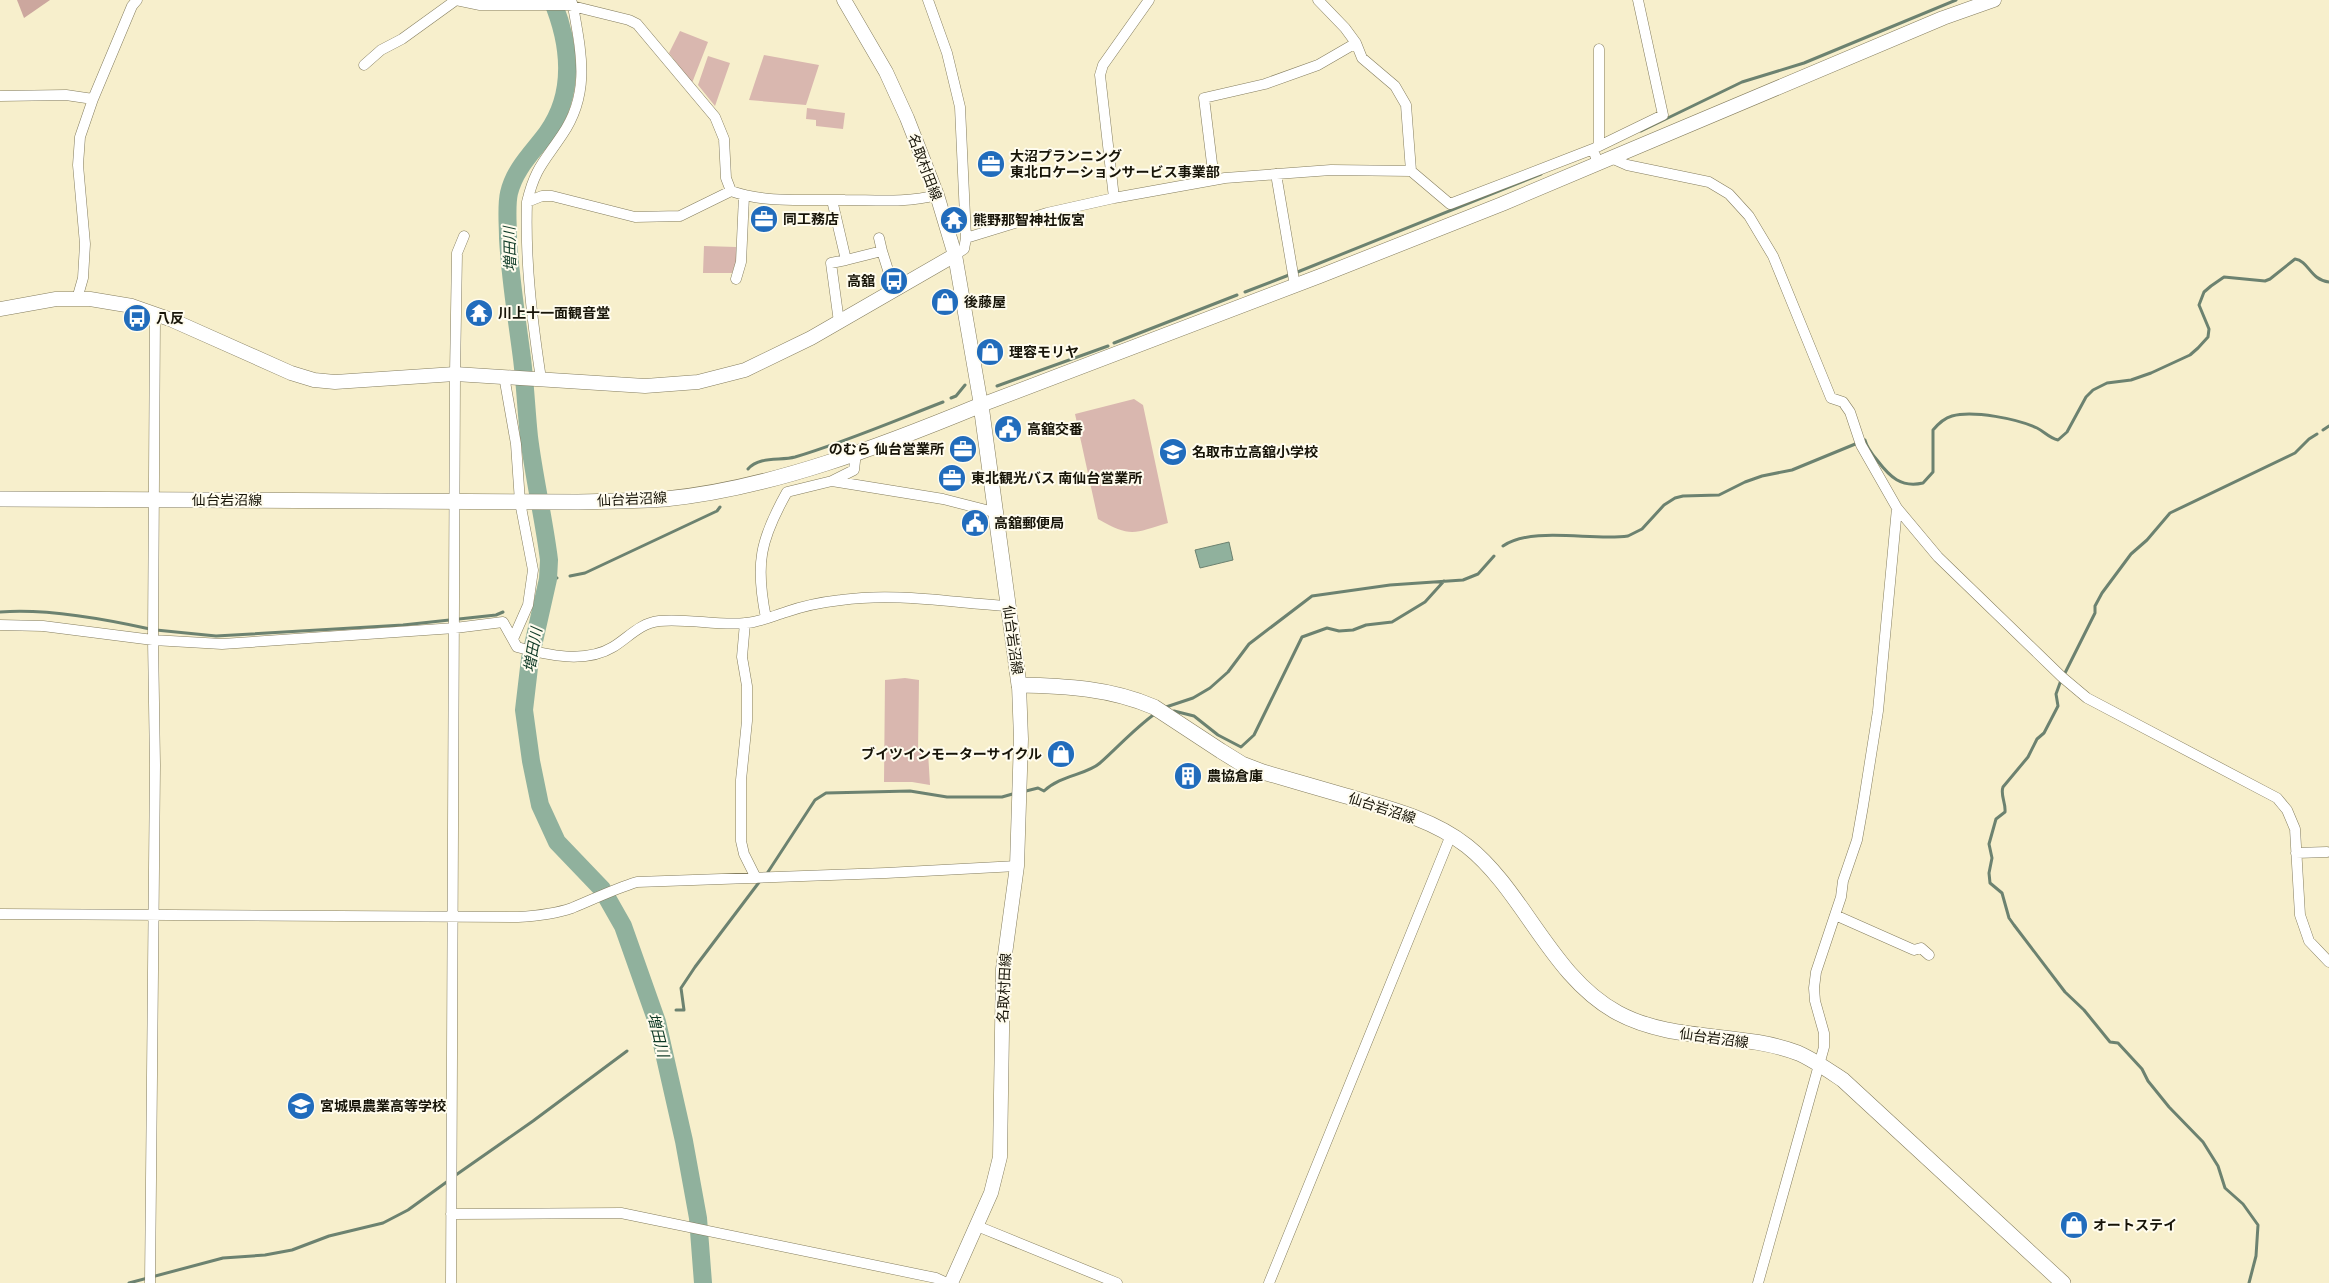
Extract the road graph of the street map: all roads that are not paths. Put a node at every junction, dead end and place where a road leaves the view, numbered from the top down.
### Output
1 (137, 0) edge
2 (456, 0) edge
3 (844, 0) edge
4 (928, 0) edge
5 (1149, 0) edge
6 (1318, 0) edge
7 (1638, 0) edge
8 (1994, 0) edge
9 (571, 4) edge
10 (1356, 44) junction
11 (1599, 49) dead end
12 (364, 65) dead end
13 (0, 96) edge
14 (93, 99) junction
15 (1598, 154) junction
16 (1411, 171) junction
17 (1276, 174) junction
18 (1214, 180) junction
19 (731, 192) junction
20 (937, 195) junction
21 (744, 196) junction
22 (1114, 198) junction
23 (832, 200) junction
24 (527, 202) junction
25 (464, 236) dead end
26 (879, 238) dead end
27 (966, 238) junction
28 (882, 251) junction
29 (955, 255) junction
30 (846, 260) junction
31 (736, 279) dead end
32 (1295, 286) junction
33 (894, 290) junction
34 (77, 299) junction
35 (0, 309) edge
36 (155, 314) junction
37 (838, 322) junction
38 (455, 374) junction
39 (506, 377) junction
40 (539, 378) junction
41 (981, 405) junction
42 (856, 452) junction
43 (832, 481) junction
44 (0, 499) edge
45 (153, 499) junction
46 (455, 501) junction
47 (522, 502) junction
48 (1897, 508) junction
49 (994, 512) junction
50 (1008, 606) junction
51 (766, 618) junction
52 (455, 622) junction
53 (745, 623) junction
54 (0, 625) edge
55 (153, 632) junction
56 (515, 643) junction
57 (1019, 685) junction
58 (1451, 835) junction
59 (2327, 852) dead end
60 (2296, 853) junction
61 (1017, 866) junction
62 (760, 878) junction
63 (0, 914) edge
64 (153, 915) junction
65 (1835, 915) junction
66 (454, 916) junction
67 (1929, 955) dead end
68 (2329, 962) edge
69 (1819, 1064) junction
70 (451, 1214) junction
71 (977, 1226) junction
72 (149, 1279) edge
73 (945, 1282) edge
74 (451, 1283) edge
75 (1117, 1283) edge
76 (1269, 1283) edge
77 (1758, 1283) edge
78 (2063, 1283) edge

1 - 14 street
2 - 9 street
2 - 12 street
3 - 20 street, 名取村田線
4 - 27 street
5 - 22 street
6 - 10 street
7 - 15 street
8 - 15 street
9 - 19 street
9 - 24 street
10 - 16 street
10 - 18 street
11 - 15 street
13 - 14 street
14 - 34 street
15 - 16 street
15 - 32 street
15 - 48 street
16 - 17 street
17 - 18 street
17 - 32 street
18 - 22 street
19 - 21 street
19 - 24 street
20 - 23 street
20 - 29 street, 名取村田線
21 - 23 street
21 - 31 street
22 - 27 street
23 - 30 street
24 - 40 street
25 - 38 street
26 - 28 street
27 - 29 street
28 - 30 street
28 - 33 street
29 - 33 street
29 - 41 street, 名取村田線
30 - 37 street
32 - 41 street
33 - 37 street
34 - 35 street
34 - 36 street
36 - 38 street
36 - 45 street
37 - 40 street
38 - 39 street
38 - 46 street
39 - 40 street
39 - 47 street
41 - 42 main road, 仙台岩沼線
41 - 49 main road, 仙台岩沼線
42 - 43 street
42 - 47 main road, 仙台岩沼線
43 - 49 street
43 - 51 street
44 - 45 main road, 仙台岩沼線
45 - 46 main road, 仙台岩沼線
45 - 55 street
46 - 47 main road, 仙台岩沼線
46 - 52 street
47 - 56 street
48 - 60 street
48 - 65 street
49 - 50 main road, 仙台岩沼線
50 - 51 street
50 - 57 main road, 仙台岩沼線
51 - 53 street
52 - 55 street
52 - 56 street
52 - 66 street
53 - 56 street
53 - 62 street
54 - 55 street
55 - 64 street
57 - 58 main road, 仙台岩沼線
57 - 61 street, 名取村田線
58 - 69 main road, 仙台岩沼線
58 - 76 street
59 - 60 street
60 - 68 street
61 - 62 street
61 - 71 street, 名取村田線
62 - 66 street
63 - 64 street
64 - 66 street
64 - 72 street
65 - 67 street
65 - 69 street
66 - 70 street
69 - 77 street
69 - 78 main road, 仙台岩沼線
70 - 73 street
70 - 74 street
71 - 73 street, 名取村田線
71 - 75 street

